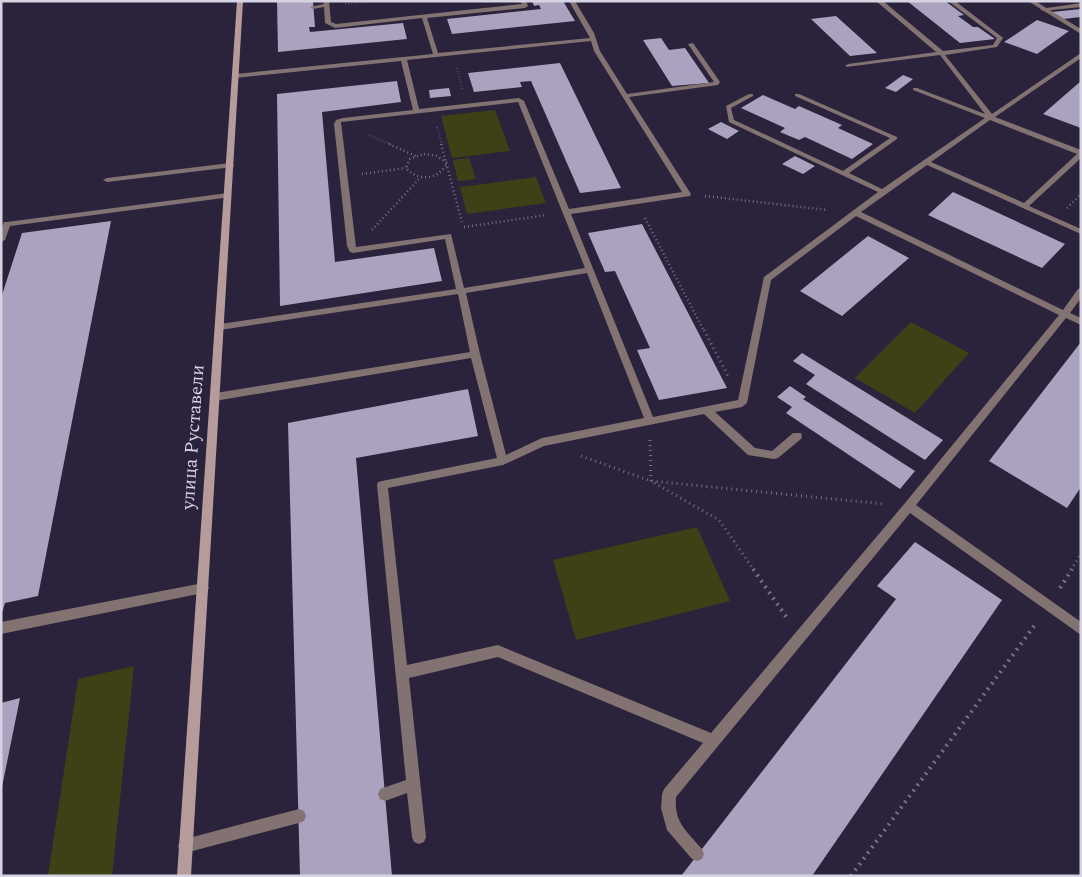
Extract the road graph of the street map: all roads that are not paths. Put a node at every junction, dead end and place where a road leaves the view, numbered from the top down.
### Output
1 (240, 1) edge
2 (523, 1) edge
3 (572, 1) edge
4 (878, 1) edge
5 (951, 1) edge
6 (1031, 1) edge
7 (326, 3) edge
8 (1081, 5) edge
9 (313, 7) dead end
10 (1042, 9) junction
11 (424, 17) junction
12 (1081, 32) edge
13 (592, 39) junction
14 (691, 44) dead end
15 (941, 53) junction
16 (436, 55) junction
17 (1079, 57) edge
18 (404, 59) junction
19 (848, 66) dead end
20 (236, 76) junction
21 (915, 89) dead end
22 (751, 95) dead end
23 (797, 95) dead end
24 (625, 96) junction
25 (416, 111) junction
26 (991, 117) junction
27 (1081, 153) edge
28 (926, 162) junction
29 (230, 165) junction
30 (844, 174) junction
31 (107, 180) dead end
32 (883, 192) junction
33 (228, 195) junction
34 (1025, 206) junction
35 (567, 212) junction
36 (856, 213) junction
37 (1081, 232) edge
38 (1, 240) edge
39 (590, 270) junction
40 (461, 291) junction
41 (1081, 291) edge
42 (1065, 314) junction
43 (1081, 322) edge
44 (220, 327) junction
45 (475, 354) junction
46 (215, 397) junction
47 (706, 410) junction
48 (650, 422) junction
49 (797, 436) dead end
50 (503, 461) junction
51 (909, 506) junction
52 (203, 588) junction
53 (1, 628) edge
54 (1081, 629) edge
55 (401, 673) junction
56 (713, 741) junction
57 (413, 784) junction
58 (385, 794) dead end
59 (299, 816) dead end
60 (419, 836) dead end
61 (185, 846) junction
62 (697, 854) dead end
63 (184, 876) edge

1 - 20 main road, улица Руставели
2 - 11 street
3 - 13 street
4 - 15 street
5 - 15 street
6 - 10 street
7 - 9 street
7 - 11 street
8 - 10 street
10 - 12 street
11 - 16 street
13 - 16 street
13 - 24 street
14 - 24 street
15 - 19 street
15 - 26 street
16 - 18 street
17 - 26 street
18 - 20 street
18 - 25 street
20 - 29 main road, улица Руставели
21 - 26 street
22 - 30 street
23 - 30 street
24 - 35 street
25 - 35 street
25 - 40 street
26 - 27 street
26 - 28 street
27 - 34 street
28 - 32 street
28 - 34 street
29 - 31 street
29 - 33 main road, улица Руставели
30 - 32 street
32 - 36 street
33 - 38 street
33 - 44 main road, улица Руставели
34 - 37 street
35 - 39 street
36 - 42 street
36 - 47 street
39 - 40 street
39 - 48 street
40 - 44 street
40 - 45 street
41 - 42 street
42 - 43 street
42 - 51 street
44 - 46 main road, улица Руставели
45 - 46 street
45 - 50 street
46 - 52 main road, улица Руставели
47 - 48 street
47 - 49 street
48 - 50 street
50 - 55 street
51 - 54 street
51 - 56 street
52 - 53 street
52 - 61 main road, улица Руставели
55 - 56 street
55 - 57 street
56 - 62 street
57 - 58 street
57 - 60 street
59 - 61 street
61 - 63 main road, улица Руставели

